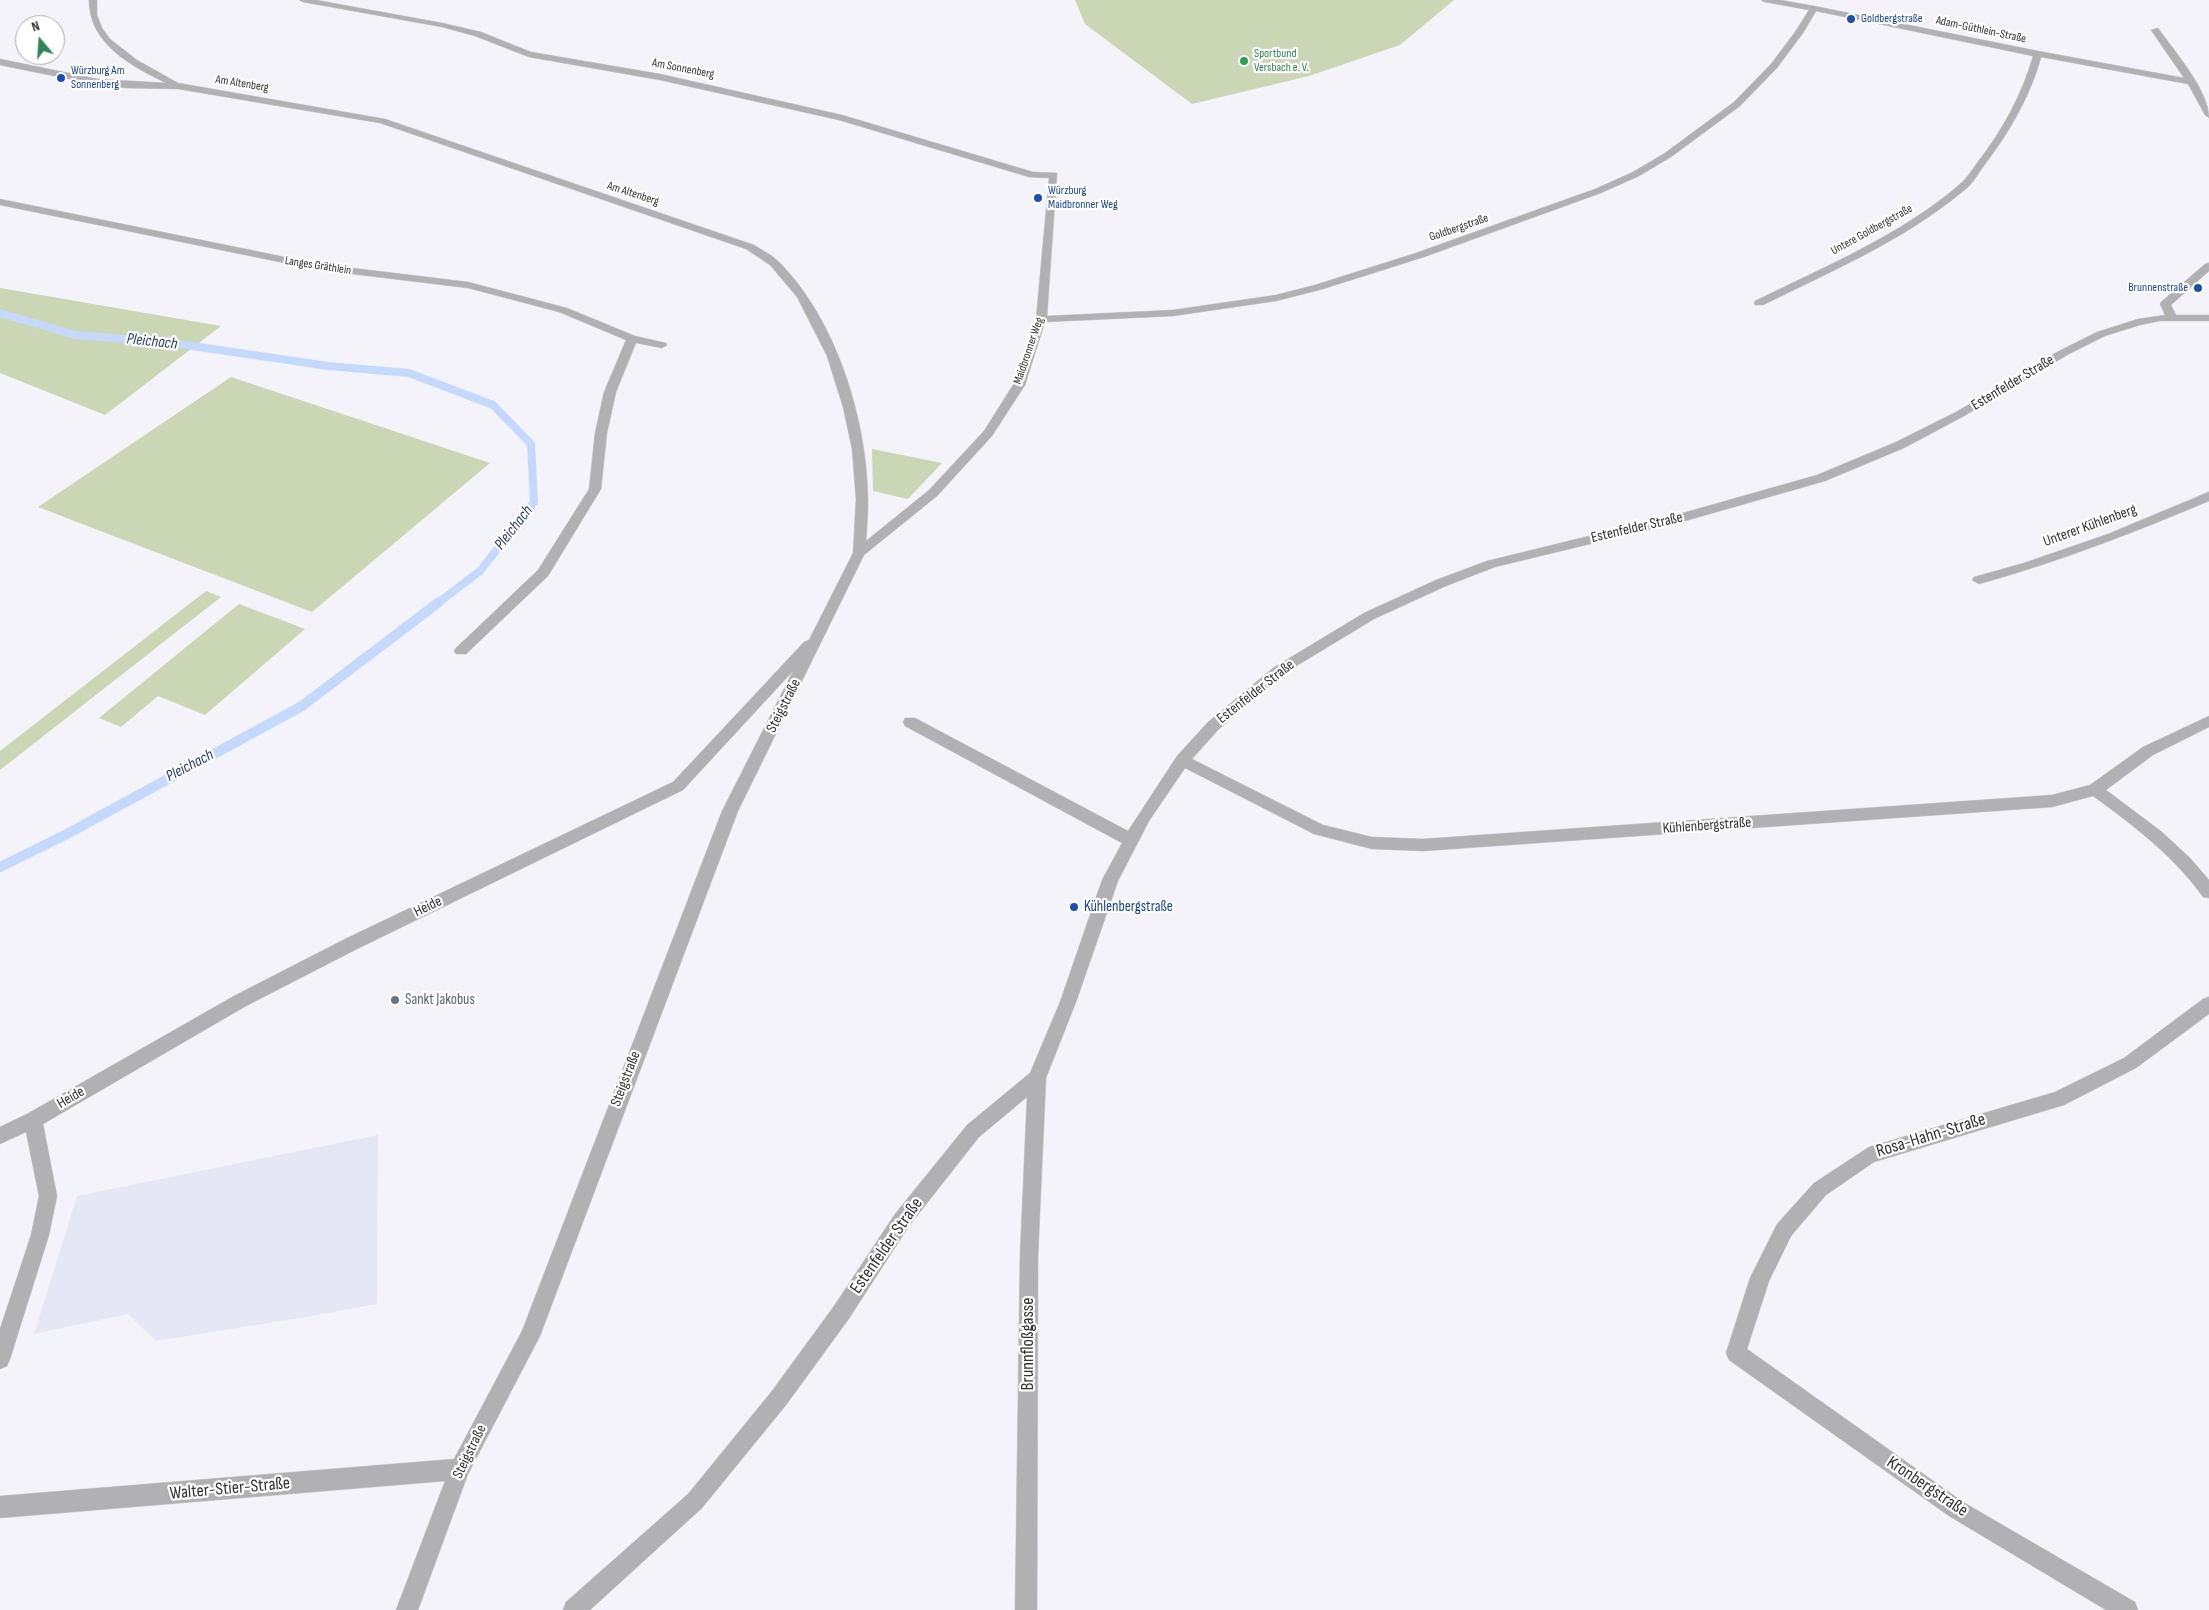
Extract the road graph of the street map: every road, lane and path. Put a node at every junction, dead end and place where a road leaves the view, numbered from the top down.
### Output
1 (93, 0) edge
2 (304, 0) edge
3 (1765, 0) edge
4 (1814, 8) junction
5 (2155, 30) dead end
6 (2038, 54) junction
7 (0, 62) edge
8 (2192, 82) junction
9 (178, 86) junction
10 (2209, 115) edge
11 (1054, 175) joint
12 (0, 202) edge
13 (2207, 271) edge
14 (1760, 303) dead end
15 (2172, 316) junction
16 (2209, 318) edge
17 (1041, 319) junction
18 (632, 339) junction
19 (662, 345) dead end
20 (2209, 496) edge
21 (859, 553) junction
22 (1979, 580) dead end
23 (820, 634) junction
24 (461, 651) dead end
25 (2209, 721) edge
26 (910, 722) dead end
27 (1182, 760) junction
28 (2095, 790) junction
29 (1130, 840) junction
30 (2209, 892) edge
31 (2209, 1004) edge
32 (1037, 1078) junction
33 (33, 1120) junction
34 (0, 1136) edge
35 (1736, 1352) joint
36 (0, 1359) edge
37 (460, 1469) junction
38 (0, 1507) edge
39 (407, 1610) edge
40 (574, 1610) edge
41 (1026, 1610) edge
42 (2127, 1610) edge

1 - 9 street, Am Altenberg
2 - 11 street, Am Sonnenberg
3 - 4 street, Adam-Güthlein-Straße
4 - 6 street, Adam-Güthlein-Straße
4 - 17 street, Goldbergstraße
5 - 8 street
6 - 8 street, Adam-Güthlein-Straße
6 - 14 street, Untere Goldbergstraße
7 - 9 street, Am Altenberg
8 - 10 street
9 - 21 street, Am Altenberg
11 - 17 street, Maidbronner Weg
12 - 18 street, Langes Gräthlein
13 - 15 street
15 - 16 street, Estenfelder Straße
15 - 27 street, Estenfelder Straße
17 - 21 street, Maidbronner Weg
18 - 19 street, Langes Gräthlein
18 - 24 street
20 - 22 street, Unterer Kühlenberg
21 - 23 street, Steigstraße
23 - 33 street, Heide
23 - 37 street, Steigstraße
25 - 28 street
26 - 29 street
27 - 28 street, Kühlenbergstraße
27 - 29 street, Estenfelder Straße
28 - 30 street
29 - 32 street, Estenfelder Straße
31 - 35 street, Rosa-Hahn-Straße
32 - 40 street, Estenfelder Straße
32 - 41 street, Brunnfloßgasse
33 - 34 street, Heide
33 - 36 street
35 - 42 street, Kronbergstraße
37 - 38 street, Walter-Stier-Straße
37 - 39 street, Steigstraße

